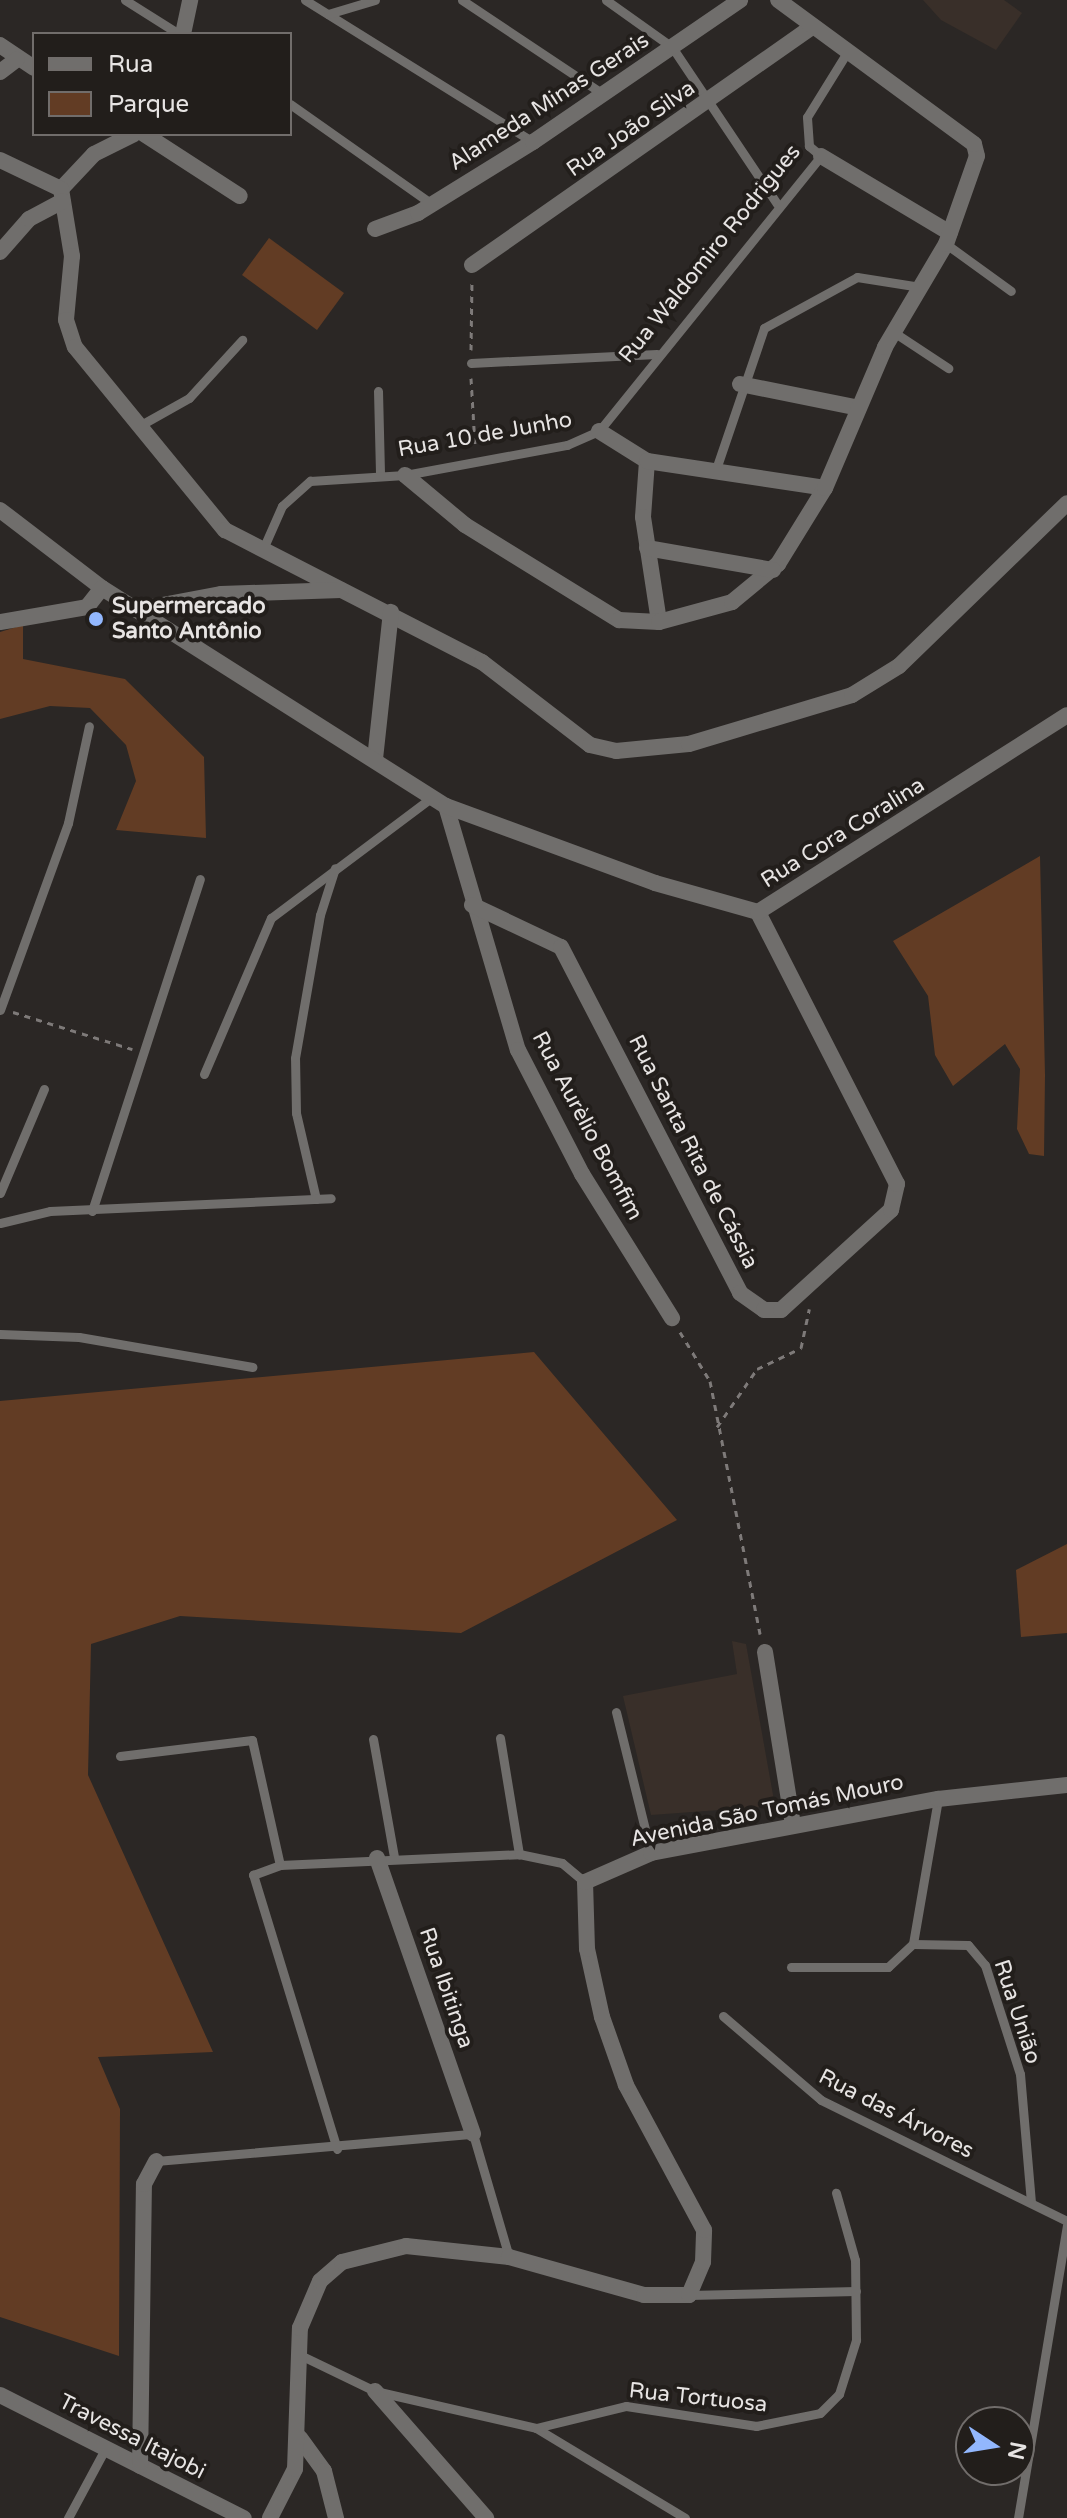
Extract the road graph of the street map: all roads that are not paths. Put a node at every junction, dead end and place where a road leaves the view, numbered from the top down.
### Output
1 (125, 0) edge
2 (190, 0) edge
3 (305, 0) edge
4 (375, 0) edge
5 (462, 0) edge
6 (606, 0) edge
7 (740, 0) edge
8 (778, 0) edge
9 (359, 3) edge
10 (328, 14) junction
11 (813, 26) junction
12 (178, 32) edge
13 (182, 32) edge
14 (0, 45) edge
15 (672, 47) junction
16 (848, 51) junction
17 (17, 59) junction
18 (32, 67) edge
19 (0, 72) edge
20 (603, 94) junction
21 (709, 102) junction
22 (292, 105) edge
23 (130, 136) edge
24 (147, 136) edge
25 (533, 142) junction
26 (821, 156) junction
27 (0, 160) edge
28 (62, 195) junction
29 (240, 196) dead end
30 (432, 204) junction
31 (777, 204) junction
32 (375, 229) dead end
33 (948, 238) junction
34 (0, 252) edge
35 (472, 265) dead end
36 (920, 287) junction
37 (1011, 291) dead end
38 (895, 333) junction
39 (242, 340) dead end
40 (657, 354) junction
41 (471, 363) dead end
42 (948, 368) dead end
43 (740, 384) junction
44 (378, 391) dead end
45 (859, 408) junction
46 (139, 426) junction
47 (599, 431) junction
48 (647, 461) junction
49 (715, 473) junction
50 (380, 475) junction
51 (405, 475) junction
52 (825, 488) junction
53 (1067, 503) edge
54 (0, 510) edge
55 (647, 548) junction
56 (263, 549) junction
57 (773, 570) junction
58 (102, 588) junction
59 (347, 591) junction
60 (141, 609) junction
61 (391, 612) junction
62 (0, 622) edge
63 (659, 622) junction
64 (1067, 715) edge
65 (89, 726) dead end
66 (375, 759) junction
67 (439, 802) junction
68 (335, 868) junction
69 (200, 879) dead end
70 (472, 905) junction
71 (758, 912) junction
72 (0, 1009) edge
73 (204, 1074) dead end
74 (44, 1089) dead end
75 (0, 1193) edge
76 (331, 1198) dead end
77 (316, 1199) junction
78 (92, 1211) junction
79 (0, 1223) edge
80 (672, 1318) road end
81 (0, 1334) edge
82 (252, 1367) dead end
83 (765, 1652) road end
84 (616, 1712) dead end
85 (500, 1738) dead end
86 (373, 1739) dead end
87 (120, 1756) dead end
88 (1067, 1785) edge
89 (938, 1799) junction
90 (793, 1824) junction
91 (651, 1853) junction
92 (519, 1854) junction
93 (385, 1857) junction
94 (280, 1865) junction
95 (585, 1882) junction
96 (913, 1944) junction
97 (791, 1967) dead end
98 (723, 2016) dead end
99 (473, 2134) junction
100 (337, 2149) junction
101 (156, 2161) joint
102 (836, 2193) dead end
103 (1031, 2202) junction
104 (1067, 2223) edge
105 (509, 2257) junction
106 (856, 2291) junction
107 (689, 2295) junction
108 (298, 2354) junction
109 (375, 2391) junction
110 (1, 2397) edge
111 (536, 2428) junction
112 (300, 2438) junction
113 (105, 2449) junction
114 (140, 2466) junction
115 (68, 2518) edge
116 (244, 2518) edge
117 (270, 2518) edge
118 (336, 2518) edge
119 (486, 2518) edge
120 (685, 2518) edge
121 (1018, 2518) edge

1 - 12 lane
2 - 13 street
3 - 10 lane
4 - 9 lane
5 - 20 lane
6 - 15 lane
7 - 15 street, Alameda Minas Gerais
8 - 11 street
9 - 10 lane
10 - 25 lane
11 - 16 street
11 - 21 street, Rua João Silva
14 - 17 street
15 - 20 street, Alameda Minas Gerais
15 - 21 lane
16 - 26 lane, Rua Waldomiro Rodrigues
16 - 33 street
17 - 18 street
17 - 19 street
20 - 25 street, Alameda Minas Gerais
21 - 31 lane
21 - 35 street, Rua João Silva
22 - 30 lane
23 - 28 street
24 - 29 street
25 - 30 street, Alameda Minas Gerais
26 - 31 lane, Rua Waldomiro Rodrigues
26 - 33 street
27 - 28 street
28 - 34 street
28 - 46 street
30 - 32 street, Alameda Minas Gerais
31 - 40 lane, Rua Waldomiro Rodrigues
33 - 36 street
33 - 37 lane
36 - 38 street
36 - 43 lane
38 - 42 lane
38 - 45 street
39 - 46 lane
40 - 41 lane
40 - 47 lane, Rua Waldomiro Rodrigues
43 - 45 street
43 - 49 lane
44 - 50 lane
45 - 52 street
46 - 56 street
47 - 48 street, Rua 10 de Junho
47 - 51 lane, Rua 10 de Junho
48 - 49 street, Rua 10 de Junho
48 - 55 street
49 - 52 street, Rua 10 de Junho
50 - 51 lane, Rua 10 de Junho
50 - 56 lane, Rua 10 de Junho
51 - 63 street
52 - 57 street
53 - 61 street
54 - 58 street, Rua Cora Coralina
55 - 57 street
55 - 63 street
56 - 59 street
57 - 63 street
58 - 60 street, Rua Cora Coralina
58 - 62 street
59 - 60 street
59 - 61 street
60 - 66 street, Rua Cora Coralina
61 - 66 street
64 - 71 street, Rua Cora Coralina
65 - 72 lane
66 - 67 street, Rua Cora Coralina
67 - 68 lane
67 - 70 street, Rua Aurèlio Bomfim
67 - 71 street, Rua Cora Coralina
68 - 73 lane
68 - 77 lane
69 - 78 lane
70 - 71 street, Rua Santa Rita de Cássia
70 - 80 street, Rua Aurèlio Bomfim
74 - 75 lane
76 - 77 lane
77 - 78 lane
78 - 79 lane
81 - 82 lane
83 - 90 street
84 - 91 lane
85 - 92 lane
86 - 93 lane
87 - 94 lane
88 - 89 street, Avenida São Tomás Mouro
89 - 90 street, Avenida São Tomás Mouro
89 - 96 lane
90 - 91 street, Avenida São Tomás Mouro
91 - 95 street, Avenida São Tomás Mouro
92 - 93 lane
92 - 95 lane
93 - 94 lane
93 - 99 street, Rua Ibitinga
94 - 100 lane
95 - 107 street
96 - 97 lane
96 - 103 lane, Rua União
98 - 103 lane, Rua das Árvores
99 - 100 lane
99 - 105 lane
100 - 101 lane
101 - 114 street
102 - 106 lane, Rua Tortuosa
103 - 104 lane, Rua das Árvores
104 - 121 lane
105 - 107 street
105 - 108 street
106 - 107 lane
106 - 111 lane, Rua Tortuosa
108 - 109 lane
108 - 112 street
109 - 111 lane
109 - 119 street
110 - 113 street, Travessa Itajobi
111 - 120 lane
112 - 117 street
112 - 118 street
113 - 114 street, Travessa Itajobi
113 - 115 lane
114 - 116 street, Travessa Itajobi

